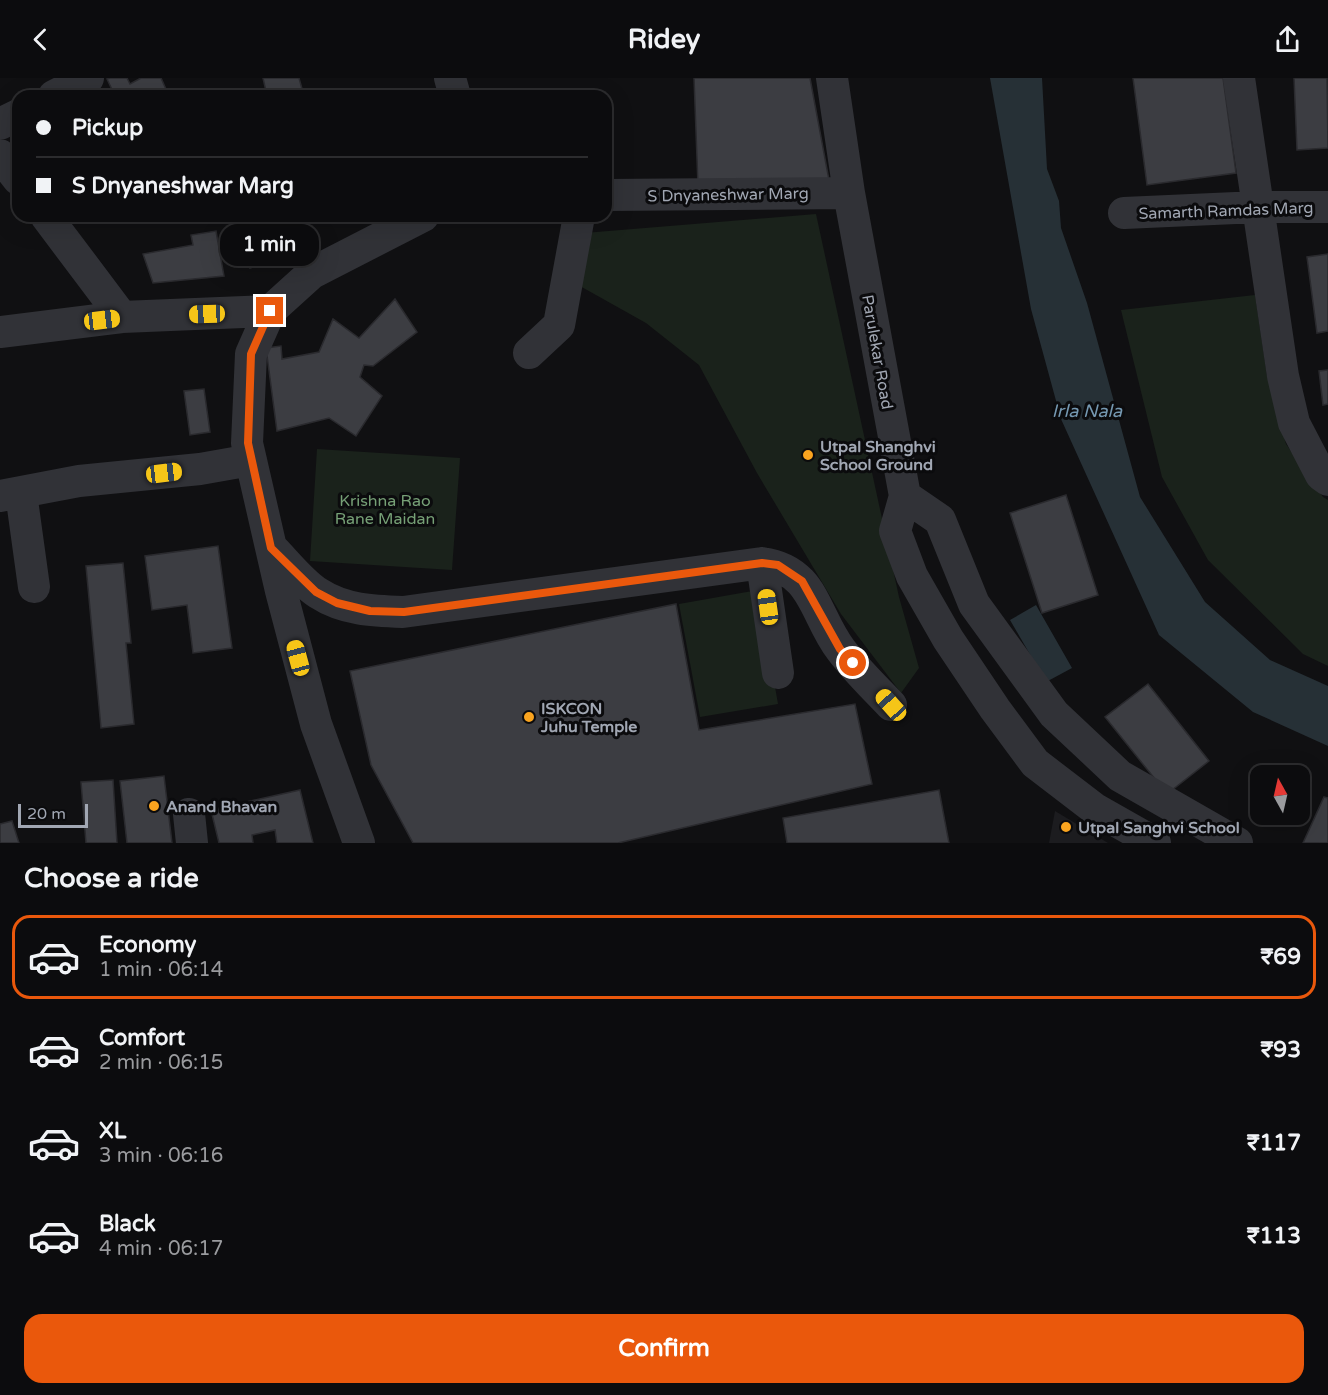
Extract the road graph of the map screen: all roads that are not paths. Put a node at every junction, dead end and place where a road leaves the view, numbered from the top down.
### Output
1 (87, 78) edge
2 (832, 78) edge
3 (1239, 78) edge
4 (65, 90) edge
5 (0, 155) edge
6 (12, 171) edge
7 (849, 193) junction
8 (612, 195) edge
9 (1257, 207) junction
10 (1328, 207) edge
11 (1124, 213) dead end
12 (51, 222) edge
13 (411, 222) edge
14 (578, 222) edge
15 (270, 311) junction
16 (123, 317) junction
17 (0, 332) edge
18 (529, 352) dead end
19 (251, 460) junction
20 (1328, 480) edge
21 (10, 495) edge
22 (905, 496) junction
23 (940, 520) junction
24 (895, 531) junction
25 (271, 548) junction
26 (762, 563) junction
27 (34, 587) dead end
28 (778, 674) dead end
29 (891, 705) dead end
30 (359, 843) edge
31 (1155, 843) edge
32 (1237, 843) edge

1 - 4 street
2 - 7 street, Parulekar Road
3 - 9 street
5 - 6 street
7 - 8 street, S Dnyaneshwar Marg
7 - 22 street, Parulekar Road
9 - 10 street, Samarth Ramdas Marg
9 - 11 street, Samarth Ramdas Marg
9 - 20 street
12 - 16 street
13 - 15 street
14 - 18 street
15 - 16 street
15 - 19 street
16 - 17 street
19 - 21 street
19 - 25 street
21 - 27 street
22 - 23 street
22 - 24 street, Parulekar Road
23 - 24 street
23 - 32 street
24 - 31 street
25 - 26 street
25 - 30 street
26 - 28 street
26 - 29 street

